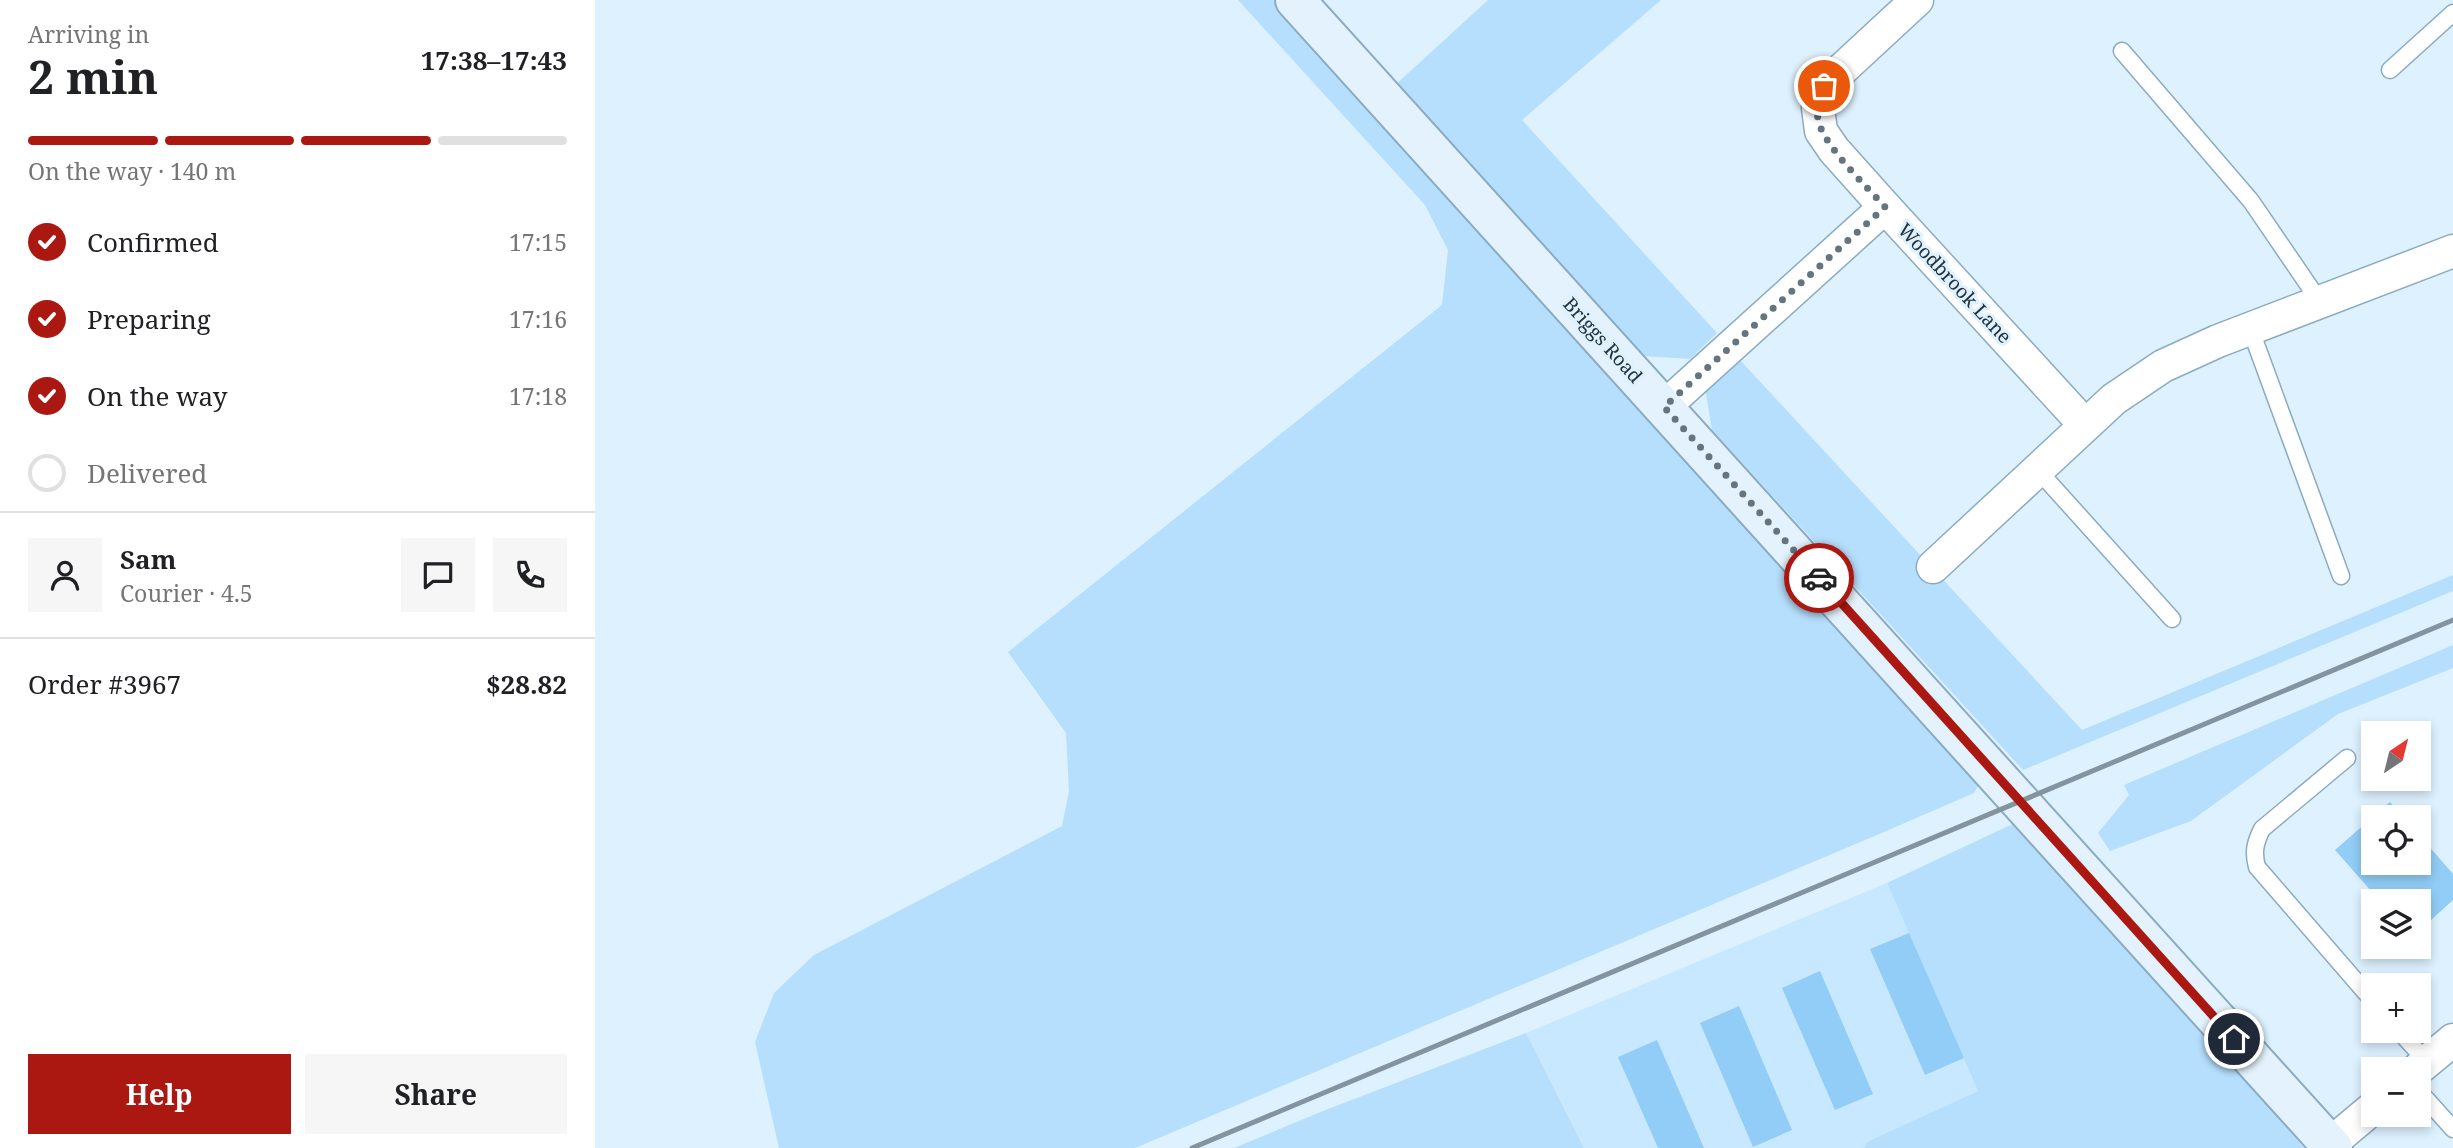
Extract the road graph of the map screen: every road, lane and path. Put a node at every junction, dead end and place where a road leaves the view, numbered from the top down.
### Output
1 (1295, 0) edge
2 (1917, 0) edge
3 (2453, 13) edge
4 (2122, 51) dead end
5 (2390, 70) dead end
6 (1885, 207) junction
7 (2453, 251) edge
8 (2320, 302) junction
9 (2250, 328) junction
10 (1664, 407) junction
11 (2085, 425) junction
12 (2037, 469) junction
13 (1933, 567) dead end
14 (2341, 576) dead end
15 (2172, 619) dead end
16 (2347, 758) dead end
17 (2361, 987) edge
18 (2453, 1040) edge
19 (2431, 1063) edge
20 (2431, 1091) edge
21 (2361, 1119) edge
22 (2453, 1129) edge
23 (2332, 1146) edge

1 - 10 street, Briggs Road
2 - 6 street
3 - 5 lane
4 - 8 lane
6 - 10 street, Woodbrook Lane
6 - 11 street, Woodbrook Lane
7 - 8 street
8 - 9 street
9 - 11 street
9 - 14 lane
10 - 23 street, Briggs Road
11 - 12 street
12 - 13 street
12 - 15 lane
16 - 17 lane
18 - 19 street
20 - 22 lane
21 - 23 street

